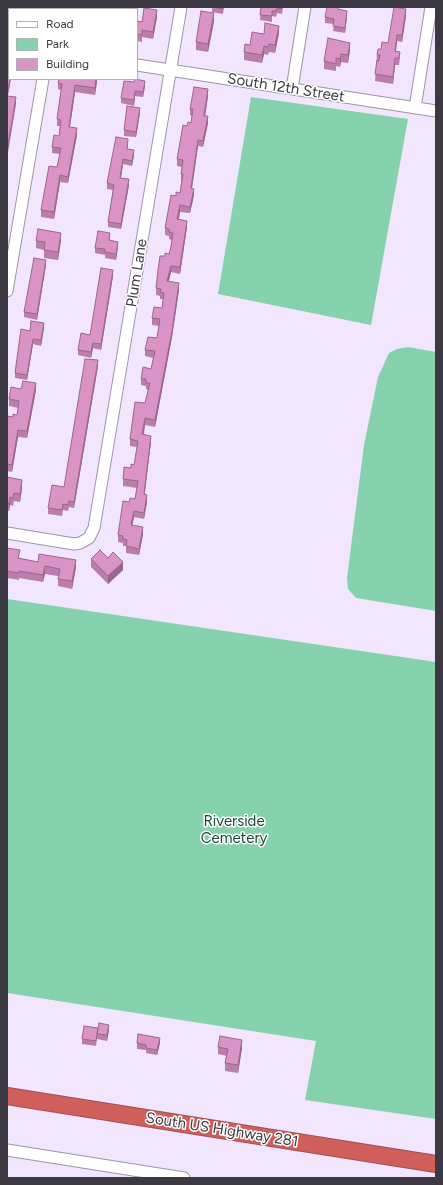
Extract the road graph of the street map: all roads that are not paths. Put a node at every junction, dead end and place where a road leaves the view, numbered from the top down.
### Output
1 (181, 7) edge
2 (305, 7) edge
3 (431, 7) edge
4 (138, 64) edge
5 (170, 70) junction
6 (43, 80) edge
7 (292, 89) junction
8 (415, 108) junction
9 (436, 111) edge
10 (7, 291) edge
11 (7, 533) edge
12 (7, 1096) edge
13 (7, 1150) edge
14 (436, 1164) edge
15 (184, 1178) edge

1 - 5 street, Plum Lane
2 - 7 street
3 - 8 street
4 - 5 street, South 12th Street
5 - 7 street, South 12th Street
5 - 11 street, Plum Lane
6 - 10 street
7 - 8 street, South 12th Street
8 - 9 street, South 12th Street
12 - 14 highway, South US Highway 281
13 - 15 street

